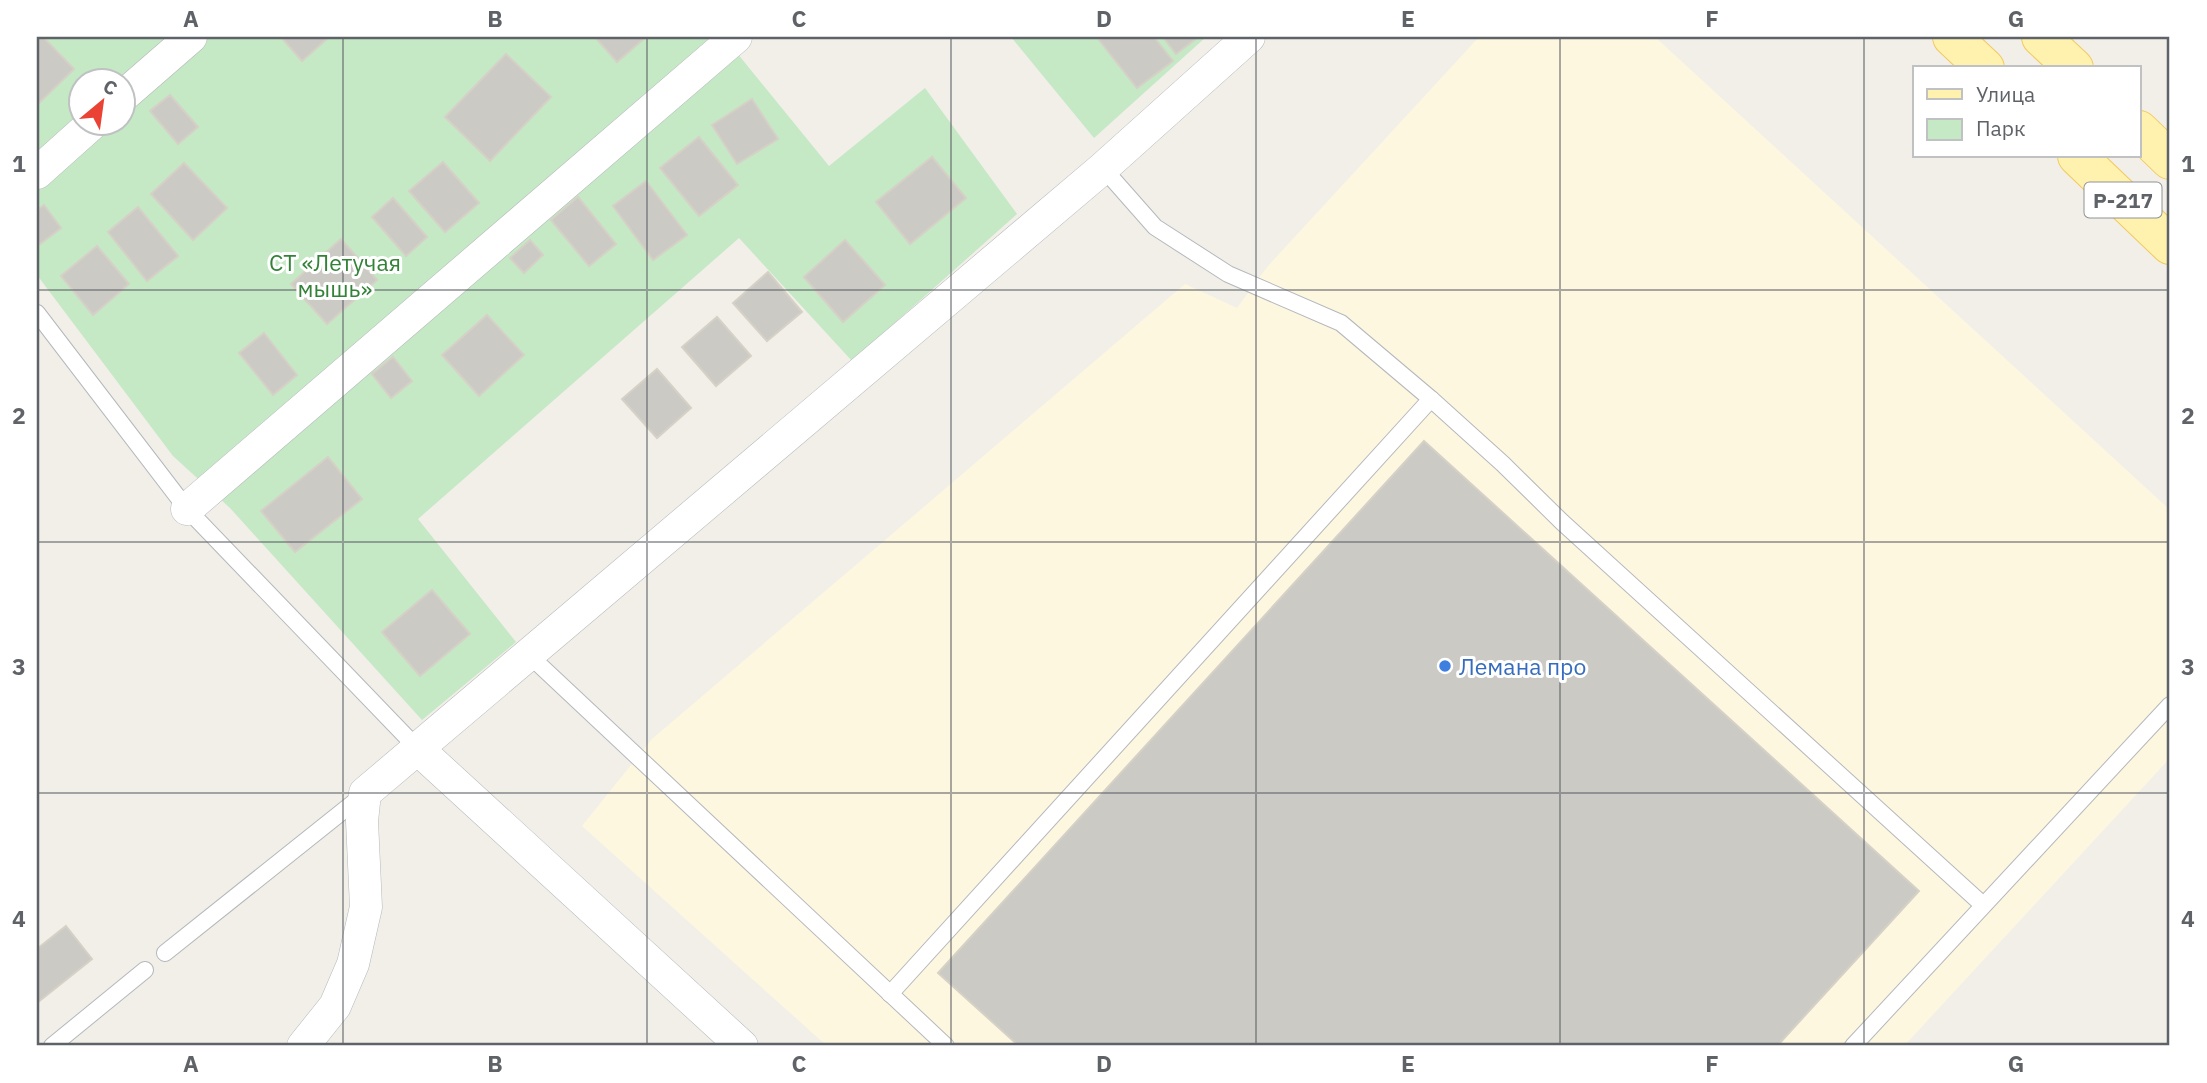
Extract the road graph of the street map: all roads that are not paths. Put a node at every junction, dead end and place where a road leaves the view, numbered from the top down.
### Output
1 (191, 37) edge
2 (736, 37) edge
3 (1249, 37) edge
4 (1952, 37) edge
5 (2041, 37) edge
6 (1983, 66) edge
7 (2072, 66) edge
8 (136, 85) edge
9 (2140, 131) edge
10 (78, 136) edge
11 (2079, 158) edge
12 (2170, 160) edge
13 (1103, 168) junction
14 (37, 173) edge
15 (2170, 245) edge
16 (37, 313) edge
17 (1431, 399) junction
18 (187, 509) junction
19 (529, 655) junction
20 (2170, 705) edge
21 (419, 750) junction
22 (365, 793) junction
23 (1983, 905) junction
24 (165, 953) dead end
25 (145, 970) dead end
26 (890, 994) junction
27 (52, 1046) edge
28 (303, 1046) edge
29 (742, 1046) edge
30 (946, 1046) edge
31 (1853, 1046) edge

1 - 8 street
2 - 18 street
3 - 13 street
4 - 6 main road
5 - 7 main road
9 - 12 main road, Р-217
10 - 14 street
11 - 15 main road, Р-217
13 - 17 lane
13 - 19 street
16 - 18 lane
17 - 23 lane
17 - 26 lane
18 - 21 lane
19 - 21 street
19 - 26 lane
20 - 23 lane
21 - 22 street
21 - 29 street
22 - 24 lane
22 - 28 street
23 - 31 lane
25 - 27 lane
26 - 30 lane

